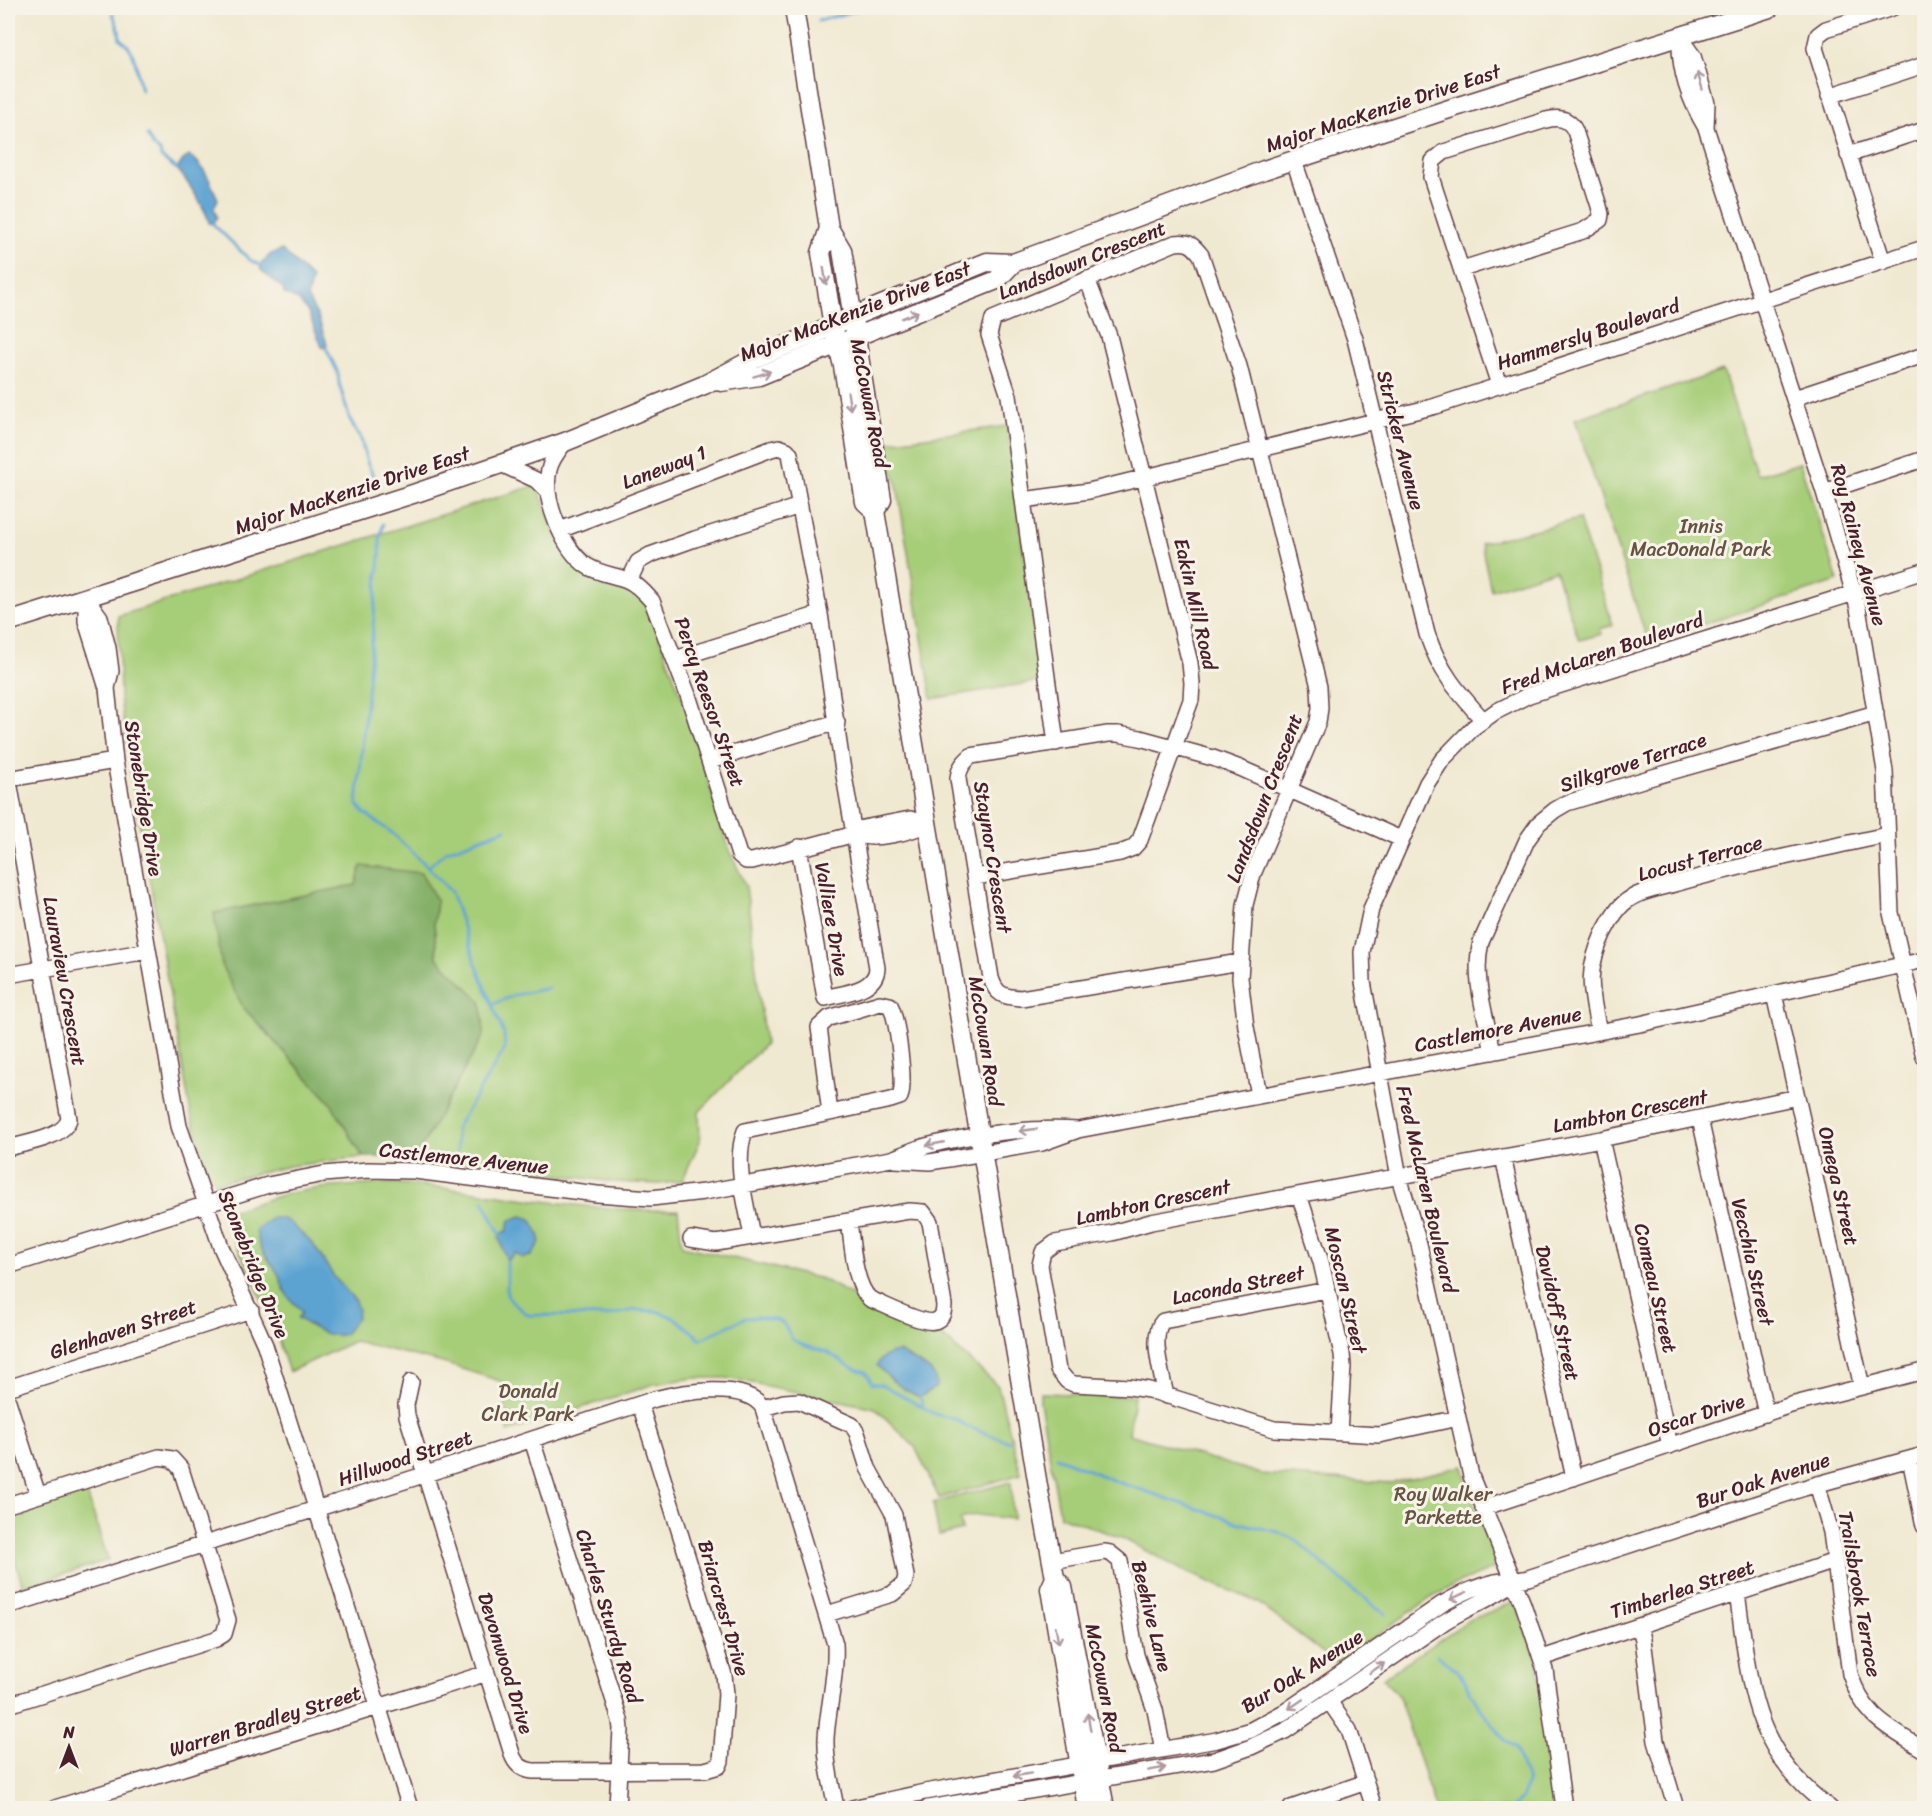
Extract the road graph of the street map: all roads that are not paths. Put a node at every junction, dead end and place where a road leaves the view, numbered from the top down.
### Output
1 (794, 8) edge
2 (1770, 8) edge
3 (1892, 8) edge
4 (1680, 38) junction
5 (1924, 65) edge
6 (1829, 96) junction
7 (1924, 130) edge
8 (1848, 155) junction
9 (1294, 161) junction
10 (829, 228) junction
11 (1924, 248) edge
12 (1883, 262) junction
13 (1013, 263) junction
14 (1462, 269) junction
15 (1087, 279) junction
16 (1762, 300) junction
17 (852, 316) junction
18 (833, 326) junction
19 (856, 337) junction
20 (837, 344) junction
21 (1924, 356) edge
22 (704, 385) junction
23 (1499, 385) junction
24 (1794, 398) junction
25 (1375, 420) junction
26 (565, 442) junction
27 (1260, 448) junction
28 (1924, 459) edge
29 (501, 464) junction
30 (1144, 477) junction
31 (548, 491) junction
32 (1824, 492) junction
33 (1023, 500) junction
34 (800, 506) junction
35 (875, 511) junction
36 (560, 530) junction
37 (1924, 571) edge
38 (629, 581) junction
39 (1854, 593) junction
40 (86, 598) junction
41 (820, 614) junction
42 (8, 622) edge
43 (675, 659) junction
44 (1876, 713) junction
45 (1483, 720) junction
46 (837, 722) junction
47 (1056, 743) junction
48 (1173, 748) junction
49 (115, 761) junction
50 (710, 761) junction
51 (8, 778) edge
52 (1290, 789) junction
53 (928, 824) junction
54 (855, 834) junction
55 (1887, 835) junction
56 (1401, 839) junction
57 (799, 847) junction
58 (975, 877) junction
59 (148, 951) junction
60 (1924, 960) edge
61 (1240, 962) junction
62 (1903, 965) junction
63 (42, 969) junction
64 (8, 975) edge
65 (1774, 994) junction
66 (1599, 1032) junction
67 (1493, 1052) junction
68 (1924, 1057) edge
69 (1380, 1073) junction
70 (1258, 1095) junction
71 (1797, 1097) junction
72 (830, 1113) junction
73 (1700, 1119) junction
74 (1601, 1139) junction
75 (982, 1145) junction
76 (8, 1148) edge
77 (1503, 1157) junction
78 (1399, 1177) junction
79 (744, 1185) junction
80 (1299, 1195) junction
81 (206, 1204) junction
82 (849, 1221) junction
83 (752, 1237) junction
84 (691, 1239) dead end
85 (8, 1266) edge
86 (1327, 1290) junction
87 (251, 1310) junction
88 (1924, 1371) edge
89 (411, 1382) dead end
90 (1862, 1387) junction
91 (8, 1388) edge
92 (1166, 1396) junction
93 (8, 1401) edge
94 (640, 1404) junction
95 (763, 1408) junction
96 (1766, 1414) junction
97 (1458, 1418) junction
98 (1340, 1432) junction
99 (532, 1440) junction
100 (1670, 1446) junction
101 (1917, 1457) edge
102 (424, 1474) junction
103 (1574, 1478) junction
104 (1817, 1484) junction
105 (38, 1495) junction
106 (8, 1505) edge
107 (1483, 1508) junction
108 (316, 1509) junction
109 (1924, 1526) edge
110 (205, 1544) junction
111 (1835, 1561) junction
112 (1053, 1570) junction
113 (1514, 1582) junction
114 (1737, 1593) junction
115 (8, 1606) edge
116 (827, 1614) junction
117 (1639, 1626) junction
118 (1542, 1658) junction
119 (487, 1673) junction
120 (1329, 1701) junction
121 (8, 1705) edge
122 (378, 1707) junction
123 (1163, 1750) junction
124 (1924, 1750) edge
125 (620, 1771) junction
126 (1089, 1772) junction
127 (1366, 1782) junction
128 (56, 1809) edge
129 (410, 1809) edge
130 (617, 1809) edge
131 (836, 1809) edge
132 (852, 1809) edge
133 (928, 1809) edge
134 (1087, 1809) edge
135 (1105, 1809) edge
136 (1292, 1809) edge
137 (1374, 1809) edge
138 (1564, 1809) edge
139 (1676, 1809) edge
140 (1830, 1809) edge

1 - 10 main road, McCowan Road
2 - 4 main road, Major MacKenzie Drive East
3 - 6 street
4 - 9 main road, Major MacKenzie Drive East
4 - 16 street, Roy Rainey Avenue
5 - 6 street
6 - 8 street
7 - 8 street
8 - 12 street
9 - 13 main road, Major MacKenzie Drive East
9 - 25 street, Stricker Avenue
10 - 17 main road, McCowan Road
10 -> 18 main road, McCowan Road
11 - 12 street, Hammersly Boulevard
12 - 16 street, Hammersly Boulevard
13 - 17 main road, Major MacKenzie Drive East
19 -> 13 main road, Major MacKenzie Drive East
14 - 14 street
14 - 23 street
15 - 27 street, Landsdown Crescent
15 - 30 street, Eakin Mill Road
15 - 33 street, Landsdown Crescent
16 - 23 street, Hammersly Boulevard
16 - 24 street, Roy Rainey Avenue
17 - 18 main road, Major MacKenzie Drive East
17 - 19 main road, McCowan Road
18 - 20 main road, McCowan Road
18 - 22 main road, Major MacKenzie Drive East
19 - 20 main road, Major MacKenzie Drive East
19 - 35 main road, McCowan Road
22 -> 20 main road, Major MacKenzie Drive East
20 -> 35 main road, McCowan Road
21 - 24 street
22 - 26 main road, Major MacKenzie Drive East
23 - 25 street, Hammersly Boulevard
24 - 32 street, Roy Rainey Avenue
25 - 27 street, Hammersly Boulevard
25 - 45 street, Stricker Avenue
26 - 29 main road, Major MacKenzie Drive East
26 - 31 street, Percy Reesor Street
27 - 30 street
27 - 52 street, Landsdown Crescent
28 - 32 street
29 - 31 street
29 - 40 main road, Major MacKenzie Drive East
30 - 33 street
30 - 48 street, Eakin Mill Road
31 - 36 street, Percy Reesor Street
32 - 39 street, Roy Rainey Avenue
33 - 47 street, Landsdown Crescent
34 - 36 street, Laneway 1
34 - 38 street
34 - 41 street
35 - 53 main road, McCowan Road
36 - 38 street, Percy Reesor Street
37 - 39 street, Fred McLaren Boulevard
38 - 43 street, Percy Reesor Street
39 - 44 street, Roy Rainey Avenue
39 - 45 street, Fred McLaren Boulevard
40 - 42 main road, Major MacKenzie Drive East
40 - 49 street, Stonebridge Drive
41 - 43 street
41 - 46 street
43 - 50 street, Percy Reesor Street
44 - 55 street, Roy Rainey Avenue
44 - 67 street, Silkgrove Terrace
45 - 56 street, Fred McLaren Boulevard
46 - 50 street
46 - 54 street
47 - 48 street, Staynor Crescent
47 - 58 street, Staynor Crescent
48 - 52 street, Staynor Crescent
48 - 58 street, Eakin Mill Road
49 - 51 street
49 - 59 street, Stonebridge Drive
50 - 57 street, Percy Reesor Street
51 - 63 street, Lauraview Crescent
52 - 56 street, Staynor Crescent
52 - 61 street, Landsdown Crescent
53 - 54 street, Percy Reesor Street
53 - 75 main road, McCowan Road
54 - 57 street, Percy Reesor Street
54 - 57 street, Valliere Drive
55 - 62 street, Roy Rainey Avenue
55 - 66 street, Locust Terrace
56 - 69 street, Fred McLaren Boulevard
58 - 61 street, Staynor Crescent
59 - 63 street
59 - 81 street, Stonebridge Drive
60 - 62 street, Castlemore Avenue
61 - 70 street, Landsdown Crescent
62 - 65 street, Castlemore Avenue
62 - 68 street, Roy Rainey Avenue
63 - 64 street
63 - 76 street, Lauraview Crescent
65 - 66 street, Castlemore Avenue
65 - 71 street, Omega Street
66 - 67 street, Castlemore Avenue
67 - 69 street, Castlemore Avenue
69 - 70 street, Castlemore Avenue
69 - 78 street, Fred McLaren Boulevard
70 - 75 street, Castlemore Avenue
71 - 73 street, Lambton Crescent
71 - 90 street, Omega Street
72 - 72 street
72 - 79 street
73 - 74 street, Lambton Crescent
73 - 96 street, Vecchia Street
74 - 77 street, Lambton Crescent
74 - 100 street, Comeau Street
75 - 79 street, Castlemore Avenue
75 - 112 main road, McCowan Road
77 - 78 street, Lambton Crescent
77 - 103 street, Davidoff Street
78 - 80 street, Lambton Crescent
78 - 97 street, Fred McLaren Boulevard
79 - 81 street, Castlemore Avenue
79 - 83 street
80 - 86 street, Moscan Street
80 - 92 street, Lambton Crescent
81 - 85 street, Castlemore Avenue
81 - 87 street, Stonebridge Drive
82 - 82 street
82 - 83 street
83 - 84 street
86 - 92 street, Laconda Street
86 - 98 street, Moscan Street
87 - 91 street, Glenhaven Street
87 - 108 street, Stonebridge Drive
88 - 90 street, Oscar Drive
89 - 102 street, Devonwood Drive
90 - 96 street, Oscar Drive
92 - 98 street, Lambton Crescent
93 - 105 street
94 - 95 street, Hillwood Street
94 - 99 street, Hillwood Street
94 - 125 street, Briarcrest Drive
95 - 116 street
95 - 116 street
96 - 100 street, Oscar Drive
97 - 98 street, Lambton Crescent
97 - 107 street, Fred McLaren Boulevard
99 - 102 street, Hillwood Street
99 - 125 street, Charles Sturdy Road
100 - 103 street, Oscar Drive
101 - 104 street, Bur Oak Avenue
101 - 109 street
102 - 108 street, Hillwood Street
102 - 119 street, Devonwood Drive
103 - 107 street, Oscar Drive
104 - 111 street, Trailsbrook Terrace
104 - 113 street, Bur Oak Avenue
105 - 106 street
105 - 110 street
107 - 113 street, Fred McLaren Boulevard
108 - 110 street, Hillwood Street
108 - 122 street, Stonebridge Drive
110 - 115 street, Hillwood Street
110 - 121 street
111 - 114 street, Timberlea Street
111 - 124 street, Trailsbrook Terrace
112 - 123 street, Beehive Lane
112 - 126 main road, McCowan Road
113 - 118 street, Fred McLaren Boulevard
120 -> 113 street, Bur Oak Avenue
113 -> 123 street, Bur Oak Avenue
114 - 117 street, Timberlea Street
114 - 140 street
116 - 131 street
117 - 118 street, Timberlea Street
117 - 139 street
118 - 138 street, Fred McLaren Boulevard
119 - 122 street, Warren Bradley Street
119 - 125 street, Devonwood Drive
126 -> 120 street, Bur Oak Avenue
120 - 127 street
122 - 128 street, Warren Bradley Street
122 - 129 street, Stonebridge Drive
123 - 126 street, Bur Oak Avenue
125 - 130 street, Charles Sturdy Road
126 -> 132 street, Bur Oak Avenue
126 - 133 street, Bur Oak Avenue
126 - 134 main road, McCowan Road
126 - 135 main road, McCowan Road
127 - 136 street
127 - 137 street

